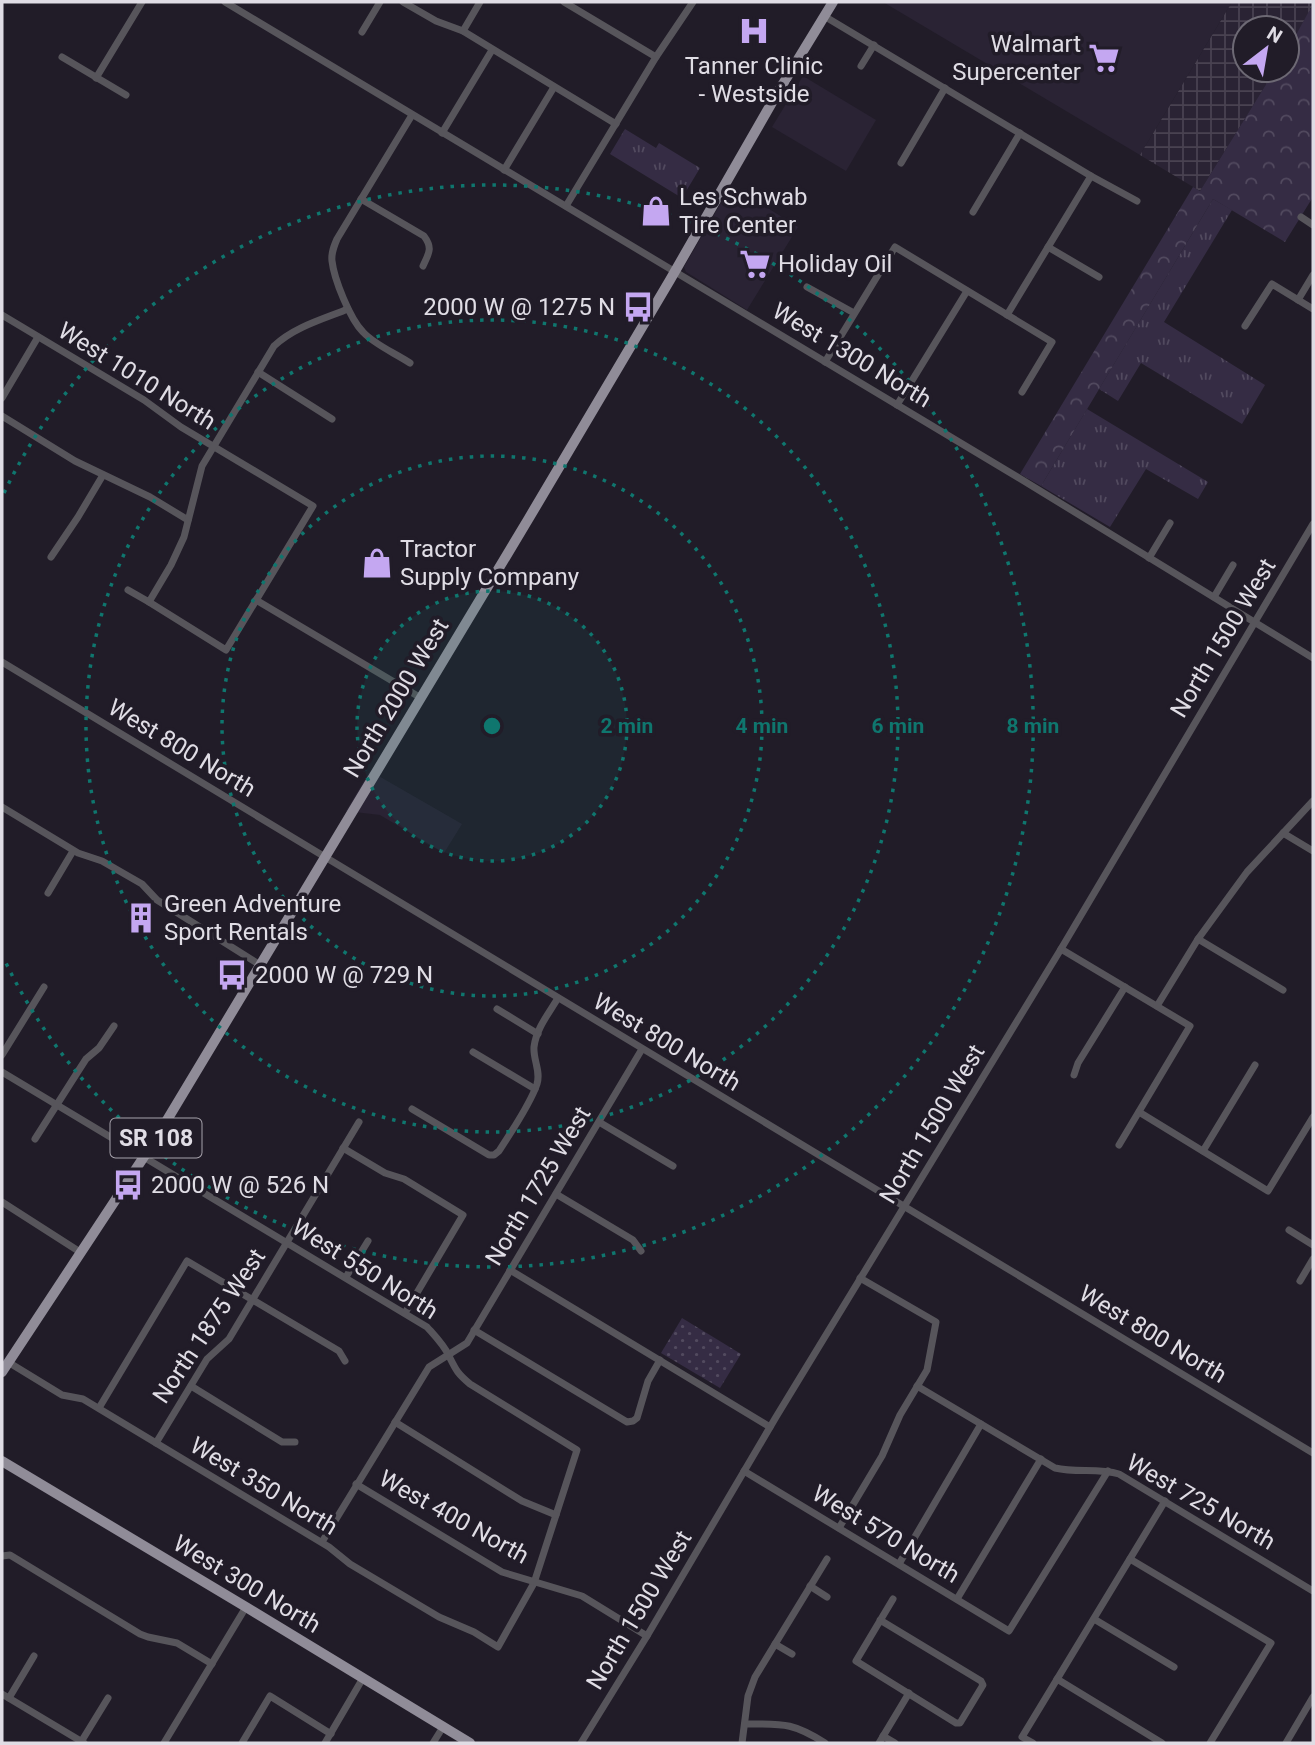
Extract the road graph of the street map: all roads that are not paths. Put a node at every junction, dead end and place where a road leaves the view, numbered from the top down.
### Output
1 (142, 2) edge
2 (225, 2) edge
3 (380, 2) edge
4 (403, 2) edge
5 (480, 2) edge
6 (565, 2) edge
7 (693, 2) edge
8 (833, 2) edge
9 (824, 16) junction
10 (463, 31) junction
11 (362, 32) dead end
12 (874, 45) junction
13 (492, 50) junction
14 (62, 57) dead end
15 (656, 57) junction
16 (861, 66) dead end
17 (96, 78) junction
18 (554, 87) junction
19 (945, 88) junction
20 (126, 95) dead end
21 (412, 115) junction
22 (616, 124) junction
23 (442, 133) junction
24 (1020, 133) junction
25 (901, 163) dead end
26 (505, 170) junction
27 (1091, 176) junction
28 (361, 198) junction
29 (1136, 201) dead end
30 (566, 206) junction
31 (973, 212) dead end
32 (1301, 217) dead end
33 (1313, 225) edge
34 (1048, 247) junction
35 (423, 266) dead end
36 (675, 271) junction
37 (1313, 275) edge
38 (1098, 277) dead end
39 (807, 287) dead end
40 (967, 291) junction
41 (1298, 300) junction
42 (348, 309) junction
43 (1313, 309) edge
44 (854, 313) junction
45 (2, 315) edge
46 (1007, 315) junction
47 (1245, 326) dead end
48 (38, 337) junction
49 (825, 362) junction
50 (410, 363) dead end
51 (258, 372) junction
52 (1022, 392) dead end
53 (2, 398) edge
54 (897, 405) junction
55 (2, 416) edge
56 (332, 419) dead end
57 (213, 446) junction
58 (103, 475) junction
59 (188, 520) junction
60 (1170, 523) dead end
61 (1313, 524) edge
62 (51, 556) dead end
63 (1149, 558) junction
64 (1233, 565) dead end
65 (128, 590) dead end
66 (1214, 597) junction
67 (256, 600) junction
68 (149, 602) junction
69 (1254, 622) junction
70 (1313, 658) edge
71 (2, 662) edge
72 (421, 698) junction
73 (1313, 801) edge
74 (2, 807) edge
75 (1283, 833) junction
76 (73, 851) junction
77 (1313, 851) edge
78 (325, 857) junction
79 (48, 892) dead end
80 (1198, 939) junction
81 (1061, 948) junction
82 (260, 965) junction
83 (1125, 986) junction
84 (44, 987) dead end
85 (1283, 990) dead end
86 (558, 998) junction
87 (1157, 1006) junction
88 (498, 1009) dead end
89 (114, 1026) dead end
90 (538, 1034) junction
91 (642, 1049) junction
92 (473, 1052) dead end
93 (2, 1055) edge
94 (1255, 1065) dead end
95 (2, 1072) edge
96 (1074, 1075) dead end
97 (535, 1089) junction
98 (56, 1105) junction
99 (412, 1109) dead end
100 (1139, 1112) junction
101 (1313, 1117) edge
102 (359, 1122) dead end
103 (599, 1122) junction
104 (35, 1139) dead end
105 (1119, 1145) dead end
106 (343, 1148) junction
107 (1203, 1151) junction
108 (144, 1157) junction
109 (673, 1166) dead end
110 (556, 1194) junction
111 (2, 1202) edge
112 (904, 1207) junction
113 (1289, 1230) dead end
114 (368, 1241) dead end
115 (287, 1242) junction
116 (1313, 1245) edge
117 (641, 1251) dead end
118 (80, 1252) junction
119 (1313, 1259) edge
120 (510, 1270) junction
121 (346, 1277) junction
122 (860, 1278) junction
123 (1300, 1281) dead end
124 (253, 1300) junction
125 (405, 1313) junction
126 (474, 1330) junction
127 (449, 1355) junction
128 (660, 1360) junction
129 (345, 1361) dead end
130 (5, 1367) edge
131 (191, 1386) junction
132 (917, 1386) junction
133 (99, 1408) junction
134 (395, 1422) junction
135 (981, 1424) junction
136 (770, 1427) junction
137 (156, 1443) junction
138 (295, 1443) dead end
139 (1313, 1453) edge
140 (1041, 1459) junction
141 (2, 1461) edge
142 (744, 1471) junction
143 (1108, 1471) junction
144 (356, 1484) junction
145 (1165, 1502) junction
146 (556, 1516) junction
147 (839, 1528) junction
148 (322, 1542) junction
149 (6, 1556) edge
150 (827, 1559) dead end
151 (1130, 1559) junction
152 (898, 1564) junction
153 (534, 1583) junction
154 (810, 1587) junction
155 (1313, 1591) edge
156 (827, 1597) dead end
157 (893, 1599) dead end
158 (957, 1599) junction
159 (246, 1607) junction
160 (1094, 1619) junction
161 (880, 1620) junction
162 (646, 1636) junction
163 (775, 1644) junction
164 (792, 1654) dead end
165 (34, 1656) dead end
166 (212, 1664) junction
167 (1174, 1667) dead end
168 (363, 1678) junction
169 (1057, 1679) junction
170 (909, 1693) junction
171 (5, 1696) edge
172 (1313, 1697) edge
173 (108, 1698) dead end
174 (745, 1724) junction
175 (443, 1727) junction
176 (331, 1734) junction
177 (881, 1740) edge
178 (83, 1742) edge
179 (164, 1743) edge
180 (242, 1743) edge
181 (325, 1743) edge
182 (433, 1743) edge
183 (470, 1743) edge
184 (581, 1743) edge
185 (742, 1743) edge
186 (825, 1743) edge
187 (895, 1743) edge
188 (1032, 1743) edge
189 (1162, 1743) edge
190 (1210, 1743) edge
191 (1286, 1743) edge

1 - 17 street
2 - 21 street, West 1300 North
3 - 11 street
4 - 10 street
5 - 10 street
6 - 15 street
7 - 15 street
8 - 9 main road, North 2000 West / SR 108
9 - 12 street
9 - 36 main road, North 2000 West / SR 108
10 - 13 street
12 - 16 street
12 - 19 street
13 - 18 street
13 - 23 street
14 - 17 street
15 - 22 street
17 - 20 street
18 - 22 street
18 - 26 street
19 - 24 street
19 - 25 street
21 - 23 street, West 1300 North
21 - 28 street
22 - 30 street
23 - 26 street, West 1300 North
24 - 27 street
24 - 31 street
26 - 30 street, West 1300 North
27 - 29 street
27 - 34 street
28 - 35 street
28 - 42 street
30 - 36 street, West 1300 North
32 - 33 street
34 - 38 street
34 - 46 street
36 - 49 street, West 1300 North
36 - 72 main road, North 2000 West / SR 108
37 - 41 street
39 - 44 street
40 - 44 street
40 - 46 street
40 - 54 street
41 - 43 street
41 - 47 street
42 - 50 street
42 - 51 street
44 - 49 street
45 - 48 street, West 1010 North
46 - 52 street
48 - 53 street
48 - 57 street, West 1010 North
49 - 54 street, West 1300 North
51 - 56 street
51 - 57 street
54 - 63 street, West 1300 North
55 - 58 street
57 - 59 street
57 - 67 street, West 1010 North
58 - 59 street
58 - 62 street
59 - 68 street
60 - 63 street
61 - 69 street, North 1500 West
63 - 66 street, West 1300 North
64 - 66 street
65 - 68 street
66 - 69 street, West 1300 North
67 - 68 street
67 - 72 street
69 - 70 street, West 1300 North
69 - 81 street, North 1500 West
71 - 78 street, West 800 North
72 - 78 main road, North 2000 West / SR 108
73 - 75 street
74 - 76 street
75 - 77 street
75 - 80 street
76 - 79 street
76 - 82 street
78 - 82 main road, North 2000 West / SR 108
78 - 86 street, West 800 North
80 - 85 street
80 - 87 street
81 - 83 street
81 - 112 street, North 1500 West
82 - 108 main road, North 2000 West / SR 108
83 - 87 street
83 - 96 street
84 - 93 street
86 - 90 street
86 - 91 street, West 800 North
87 - 100 street
88 - 90 street
89 - 98 street
90 - 97 street
91 - 103 street, North 1725 West
91 - 112 street, West 800 North
92 - 97 street
94 - 107 street
95 - 98 street, West 550 North
97 - 99 street
98 - 104 street
98 - 108 street, West 550 North
100 - 105 street
100 - 107 street
101 - 107 street
102 - 106 street, North 1875 West
103 - 109 street
103 - 110 street, North 1725 West
106 - 115 street, North 1875 West
106 - 125 street
108 - 115 street, West 550 North
108 - 118 main road, North 2000 West / SR 108
110 - 117 street
110 - 120 street, North 1725 West
111 - 118 street
112 - 122 street, North 1500 West
112 - 139 street, West 800 North
113 - 116 street
114 - 121 street
115 - 121 street, West 550 North
115 - 124 street, North 1875 West
118 - 130 main road, North 2000 West / SR 108
119 - 123 street
120 - 126 street, North 1725 West
120 - 128 street
121 - 125 street, West 550 North
122 - 132 street
122 - 136 street, North 1500 West
124 - 129 street
124 - 131 street, North 1875 West
124 - 133 street
125 - 127 street, West 550 North
126 - 127 street, North 1725 West
126 - 128 street
127 - 134 street
127 - 146 street, West 550 North
128 - 136 street
130 - 133 street, West 350 North
131 - 137 street, North 1875 West
131 - 138 street
132 - 135 street, West 725 North
132 - 147 street
133 - 137 street, West 350 North
134 - 144 street
134 - 146 street
135 - 140 street, West 725 North
135 - 152 street
136 - 142 street, North 1500 West
137 - 148 street, West 350 North
140 - 143 street, West 725 North
140 - 158 street
141 - 159 main road, West 300 North
142 - 147 street, West 570 North
142 - 162 street, North 1500 West
143 - 145 street, West 725 North
143 - 158 street, West 570 North
144 - 148 street
144 - 153 street, West 400 North
145 - 151 street
145 - 155 street, West 725 North
146 - 153 street
147 - 152 street, West 570 North
148 - 153 street, West 350 North
149 - 166 street
150 - 154 street
151 - 160 street
151 - 190 street
152 - 158 street, West 570 North
153 - 162 street, West 400 North
154 - 156 street
154 - 163 street
157 - 161 street
159 - 166 street
159 - 168 main road, West 300 North
160 - 167 street
160 - 169 street
161 - 170 street
161 - 170 street
162 - 184 street, North 1500 West
163 - 164 street
163 - 174 street
165 - 171 street
166 - 179 street
168 - 175 main road, West 300 North
168 - 176 street
169 - 188 street
169 - 189 street
170 - 177 street
171 - 178 street
172 - 191 street
173 - 178 street
174 - 185 street
174 - 186 street
175 - 182 street
175 - 183 main road, West 300 North
176 - 180 street
176 - 181 street
177 - 187 street

